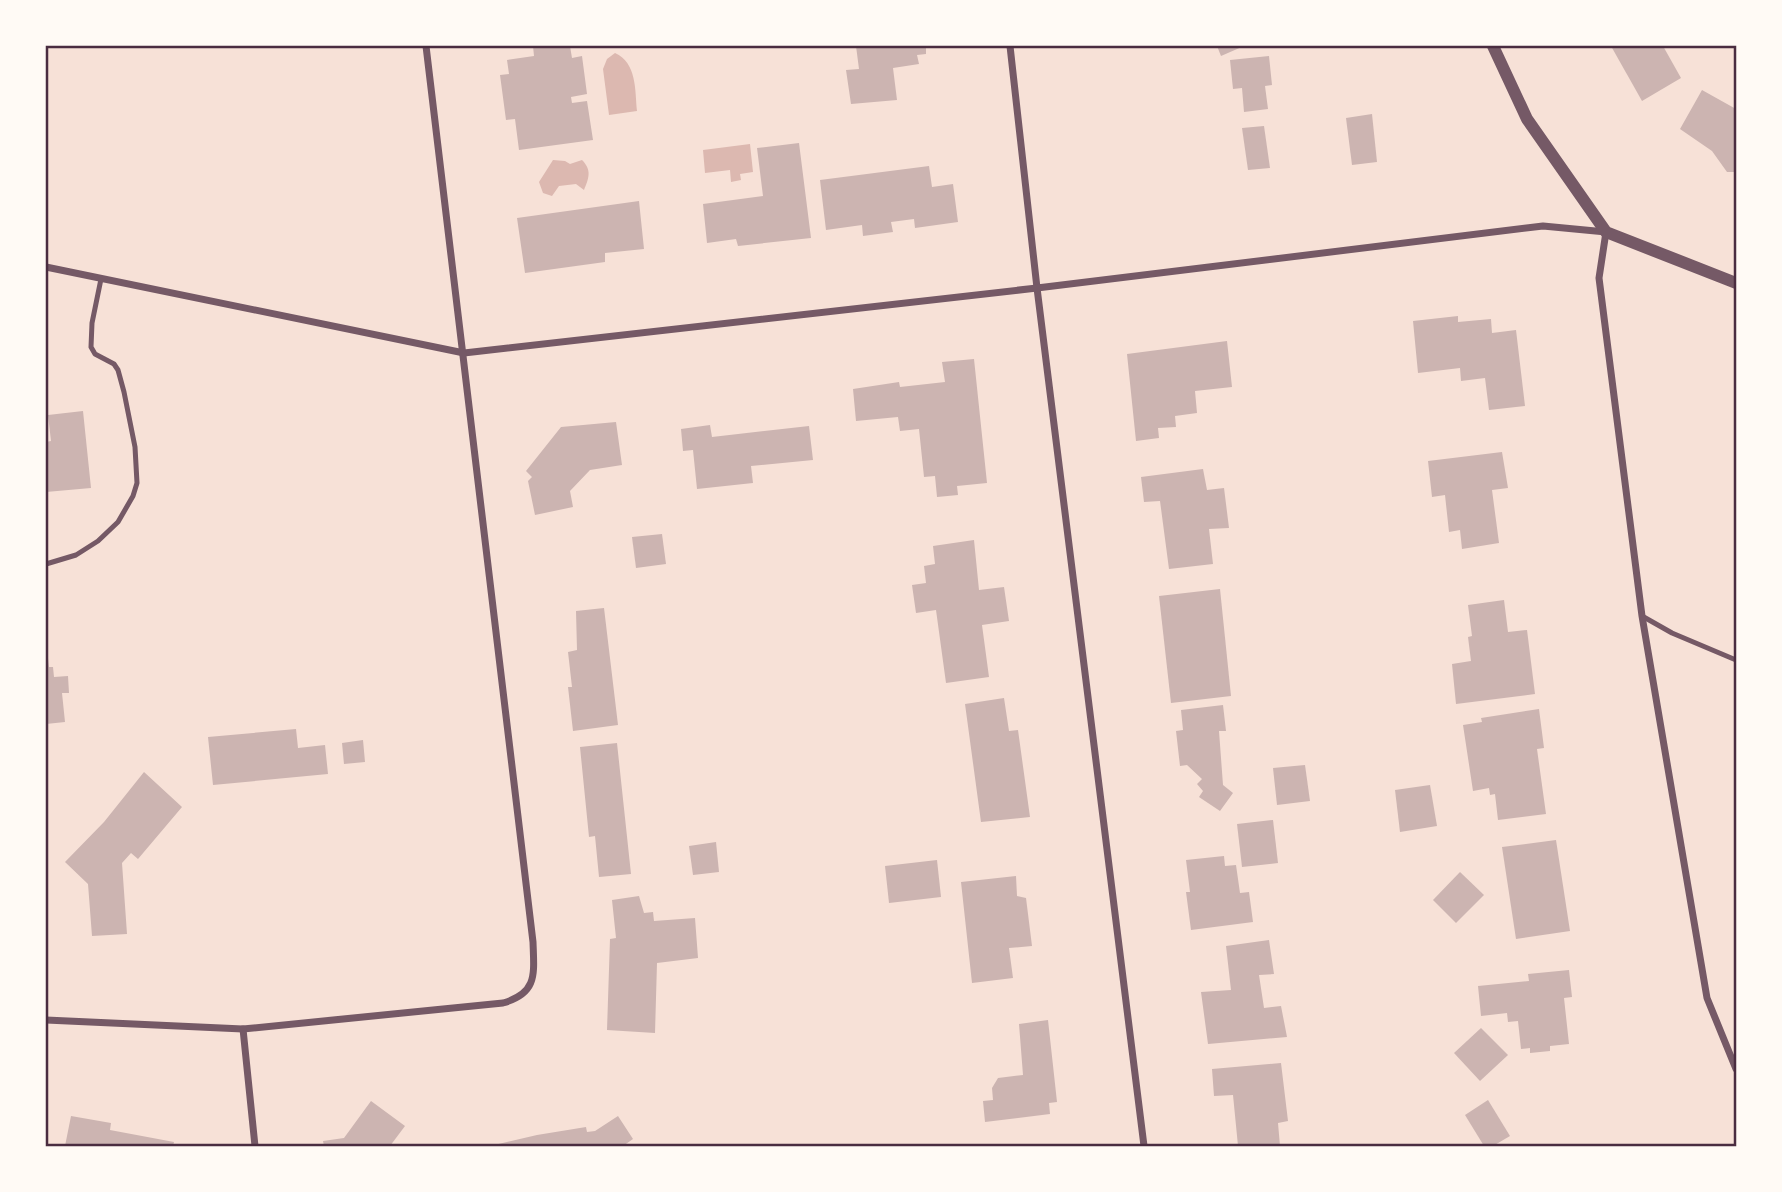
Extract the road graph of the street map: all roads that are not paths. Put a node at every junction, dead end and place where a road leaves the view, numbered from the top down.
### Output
1 (426, 46) edge
2 (1010, 46) edge
3 (1493, 46) edge
4 (1606, 232) junction
5 (46, 267) edge
6 (101, 279) junction
7 (1737, 283) edge
8 (1037, 288) junction
9 (464, 354) junction
10 (46, 564) edge
11 (1642, 615) junction
12 (1737, 660) edge
13 (46, 1020) edge
14 (243, 1029) junction
15 (1737, 1069) edge
16 (255, 1146) edge
17 (1144, 1146) edge

1 - 9 street
2 - 8 street
3 - 4 street
4 - 7 street
4 - 8 street
4 - 11 street
5 - 6 street
6 - 9 street
6 - 10 lane
8 - 9 street
8 - 17 street
9 - 14 street
11 - 12 lane
11 - 15 street
13 - 14 street
14 - 16 street

